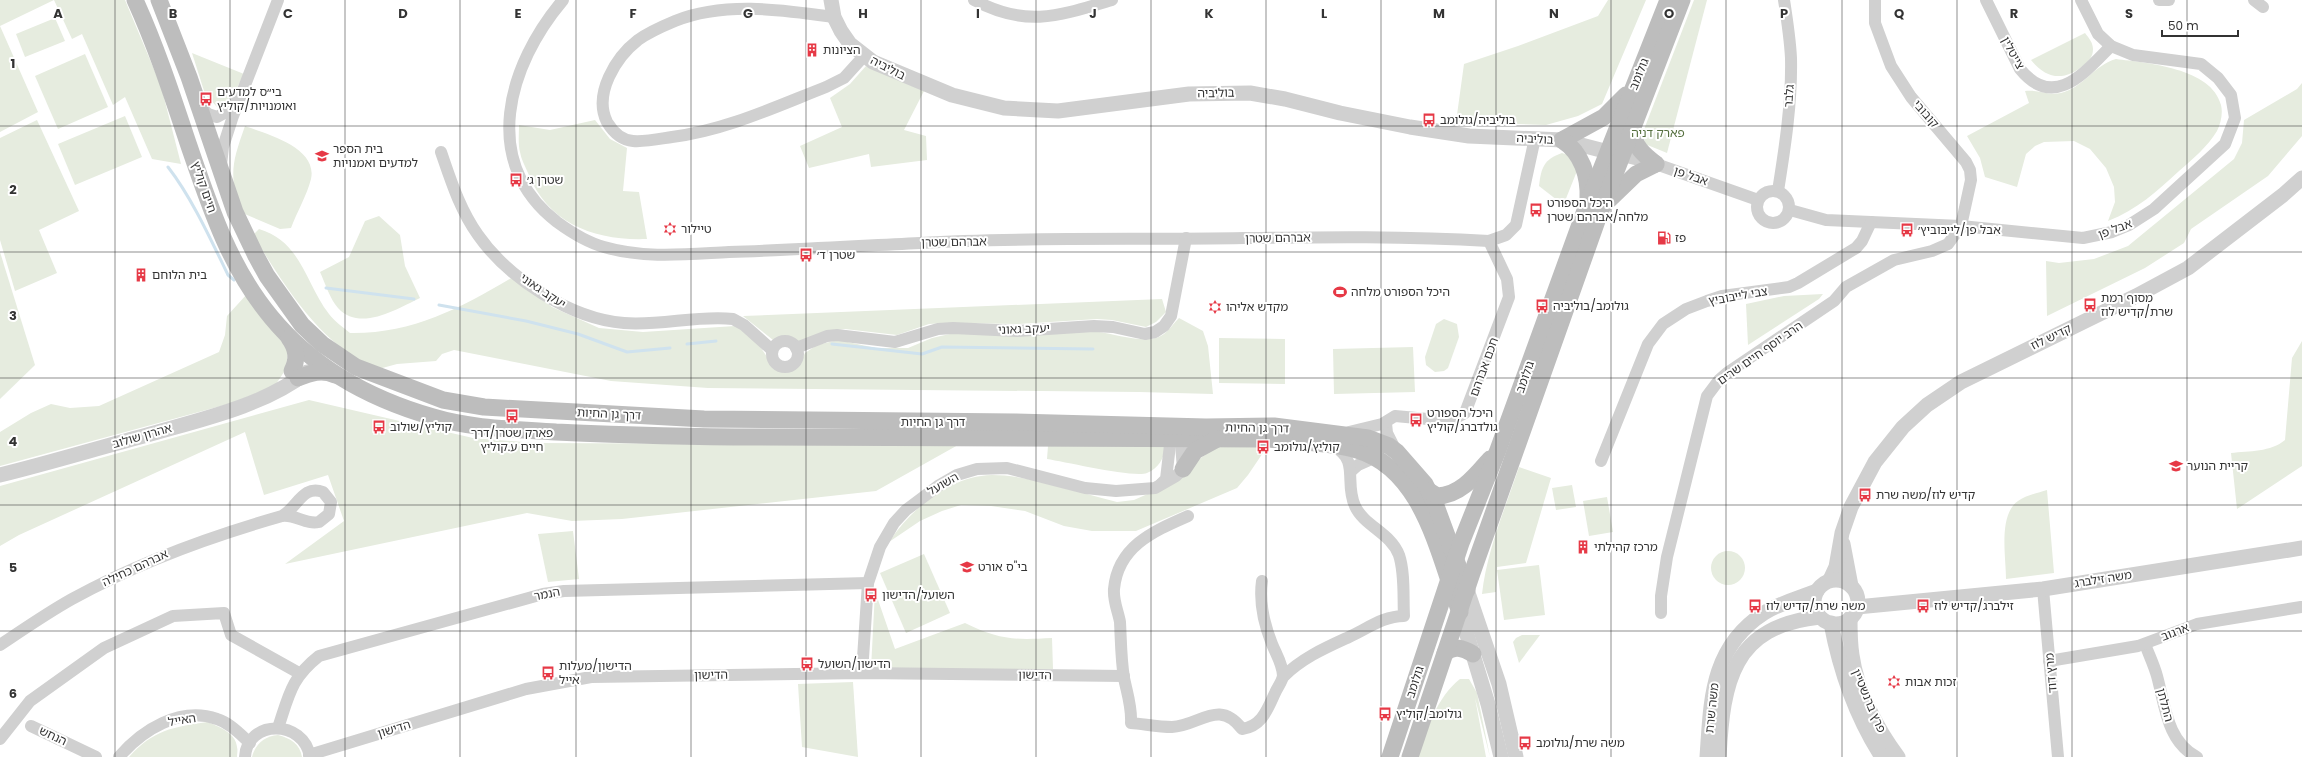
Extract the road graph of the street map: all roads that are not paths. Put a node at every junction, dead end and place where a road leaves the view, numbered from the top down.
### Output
1 (135, 0) edge
2 (159, 0) edge
3 (278, 0) edge
4 (562, 0) edge
5 (831, 0) edge
6 (974, 0) edge
7 (1112, 0) edge
8 (1668, 0) edge
9 (1682, 0) edge
10 (1784, 0) edge
11 (1875, 0) edge
12 (1986, 0) edge
13 (2081, 0) edge
14 (2159, 0) edge
15 (2169, 0) edge
16 (834, 17) junction
17 (2111, 46) junction
18 (864, 56) junction
19 (1634, 86) junction
20 (240, 96) junction
21 (196, 100) junction
22 (1633, 129) junction
23 (1535, 138) junction
24 (1562, 140) junction
25 (441, 152) dead end
26 (1615, 154) junction
27 (1656, 164) junction
28 (222, 175) junction
29 (2302, 178) edge
30 (1778, 191) junction
31 (1758, 200) junction
32 (1587, 205) junction
33 (1790, 210) junction
34 (1598, 218) junction
35 (1871, 222) junction
36 (1961, 226) junction
37 (1186, 238) junction
38 (1489, 242) junction
39 (288, 336) junction
40 (322, 344) junction
41 (796, 348) junction
42 (772, 350) junction
43 (313, 358) junction
44 (295, 375) junction
45 (335, 375) junction
46 (1386, 423) junction
47 (1344, 433) junction
48 (1178, 434) junction
49 (1218, 439) junction
50 (1332, 445) junction
51 (1498, 450) junction
52 (1397, 452) junction
53 (1376, 457) junction
54 (1601, 461) dead end
55 (1182, 469) junction
56 (1350, 472) junction
57 (0, 475) edge
58 (1155, 488) junction
59 (1429, 491) junction
60 (282, 516) dead end
61 (1188, 516) dead end
62 (1842, 533) junction
63 (2302, 548) edge
64 (1456, 559) junction
65 (1830, 580) junction
66 (1262, 581) dead end
67 (1448, 582) junction
68 (868, 583) junction
69 (2042, 589) junction
70 (1467, 590) junction
71 (1817, 590) junction
72 (1854, 601) junction
73 (2301, 607) edge
74 (1460, 612) junction
75 (1660, 613) dead end
76 (1825, 620) junction
77 (2145, 644) junction
78 (0, 645) edge
79 (1445, 653) junction
80 (1473, 654) junction
81 (2050, 661) junction
82 (299, 673) junction
83 (862, 673) junction
84 (1124, 676) junction
85 (1283, 677) junction
86 (31, 726) dead end
87 (278, 728) junction
88 (0, 739) edge
89 (250, 743) junction
90 (309, 756) edge
91 (96, 757) edge
92 (120, 757) edge
93 (245, 757) edge
94 (1390, 757) edge
95 (1410, 757) edge
96 (1501, 757) edge
97 (1516, 757) edge
98 (1707, 757) edge
99 (1719, 757) edge
100 (1882, 757) edge
101 (1898, 757) edge
102 (2058, 757) edge
103 (2197, 757) edge

1 - 39 main road, חיים קוליץ
2 - 21 main road, חיים קוליץ
3 - 20 street
4 - 37 street, אברהם שטרן
5 - 16 street
6 - 7 street
8 - 19 main road, גולומב
9 - 22 main road, גולומב
10 - 30 street, גלבר
11 - 36 street, קובובי
12 - 17 street, צייטלין
13 - 17 street
14 - 15 street
16 - 18 street, בוליביה
16 - 18 street
17 - 36 street, אבל פן
18 - 23 street, בוליביה
19 - 24 main road
19 - 26 main road, גולומב
20 - 21 street
20 - 28 street
21 - 28 main road, חיים קוליץ
22 - 26 main road, גולומב
22 - 27 main road
23 - 24 street, בוליביה
23 - 38 street, אברהם שטרן
24 - 26 street, בוליביה
24 - 32 main road
25 - 42 street, יעקב גאוני
26 - 27 street, אבל פן
26 - 32 main road, גולומב
26 - 34 main road, גולומב
27 - 31 street, אבל פן
27 - 34 main road
28 - 40 main road, חיים קוליץ
29 - 62 street, קדיש לוז
30 - 31 street
30 - 33 street
31 - 33 street
32 - 51 main road, גולומב
33 - 35 street, אבל פן
34 - 70 main road, גולומב
35 - 36 street, אבל פן
35 - 54 street, צבי לייבוביץ
36 - 75 street, הרב יוסף חיים שרים
37 - 38 street, אברהם שטרן
37 - 41 street, יעקב גאוני
38 - 46 street, חכם אברהם
39 - 43 main road, חיים קוליץ
39 - 44 main road
40 - 43 street, אהרון שולוב
40 - 48 main road, דרך גן החיות
41 - 42 street
41 - 42 street
43 - 44 street, אהרון שולוב
43 - 45 main road, דרך גן החיות
44 - 45 main road
44 - 57 street, אהרון שולוב
45 - 48 main road, דרך גן החיות
46 - 47 street, חכם אברהם
46 - 52 street
47 - 48 main road, דרך גן החיות
47 - 52 main road, דרך גן החיות
48 - 49 main road, דרך גן החיות
48 - 55 street
48 - 58 street
49 - 50 main road, דרך גן החיות
49 - 55 main road
50 - 53 main road, דרך גן החיות
50 - 56 street
51 - 59 main road
51 - 64 main road, גולומב
52 - 59 main road, דרך גן החיות
53 - 56 street
53 - 67 main road, דרך גן החיות
55 - 58 street, השועל
56 - 85 street
58 - 68 street, השועל
59 - 64 main road, דרך גן החיות
60 - 78 street, אברהם כחילה
61 - 84 street
62 - 65 street, קדיש לוז
62 - 72 street
63 - 69 street, משה זילברג
64 - 67 main road, גולומב
64 - 70 main road, דרך גן החיות
65 - 71 street
65 - 72 street
66 - 85 street
67 - 74 main road
67 - 94 main road, גולומב
68 - 82 street, הנמר
68 - 83 street, השועל
69 - 72 street, משה זילברג
69 - 81 street, מרץ דוד
70 - 74 main road, גולומב
70 - 97 street
71 - 76 street
71 - 98 street, משה שרת
72 - 76 street
72 - 101 street, פרץ ברנשטיין
73 - 77 street, ארגוב
74 - 79 main road, גולומב
74 - 80 street
76 - 99 street, משה שרת
76 - 100 street, פרץ ברנשטיין
77 - 81 street, ארגוב
77 - 103 street, התלתן
79 - 80 main road
79 - 95 main road, גולומב
80 - 96 street
81 - 102 street, מרץ דוד
82 - 87 street, הנמר
82 - 88 street
83 - 84 street, הדישון
83 - 90 street, הדישון
84 - 85 street
86 - 91 street, הנחש
87 - 89 street
87 - 90 street
89 - 92 street, האייל
89 - 93 street

